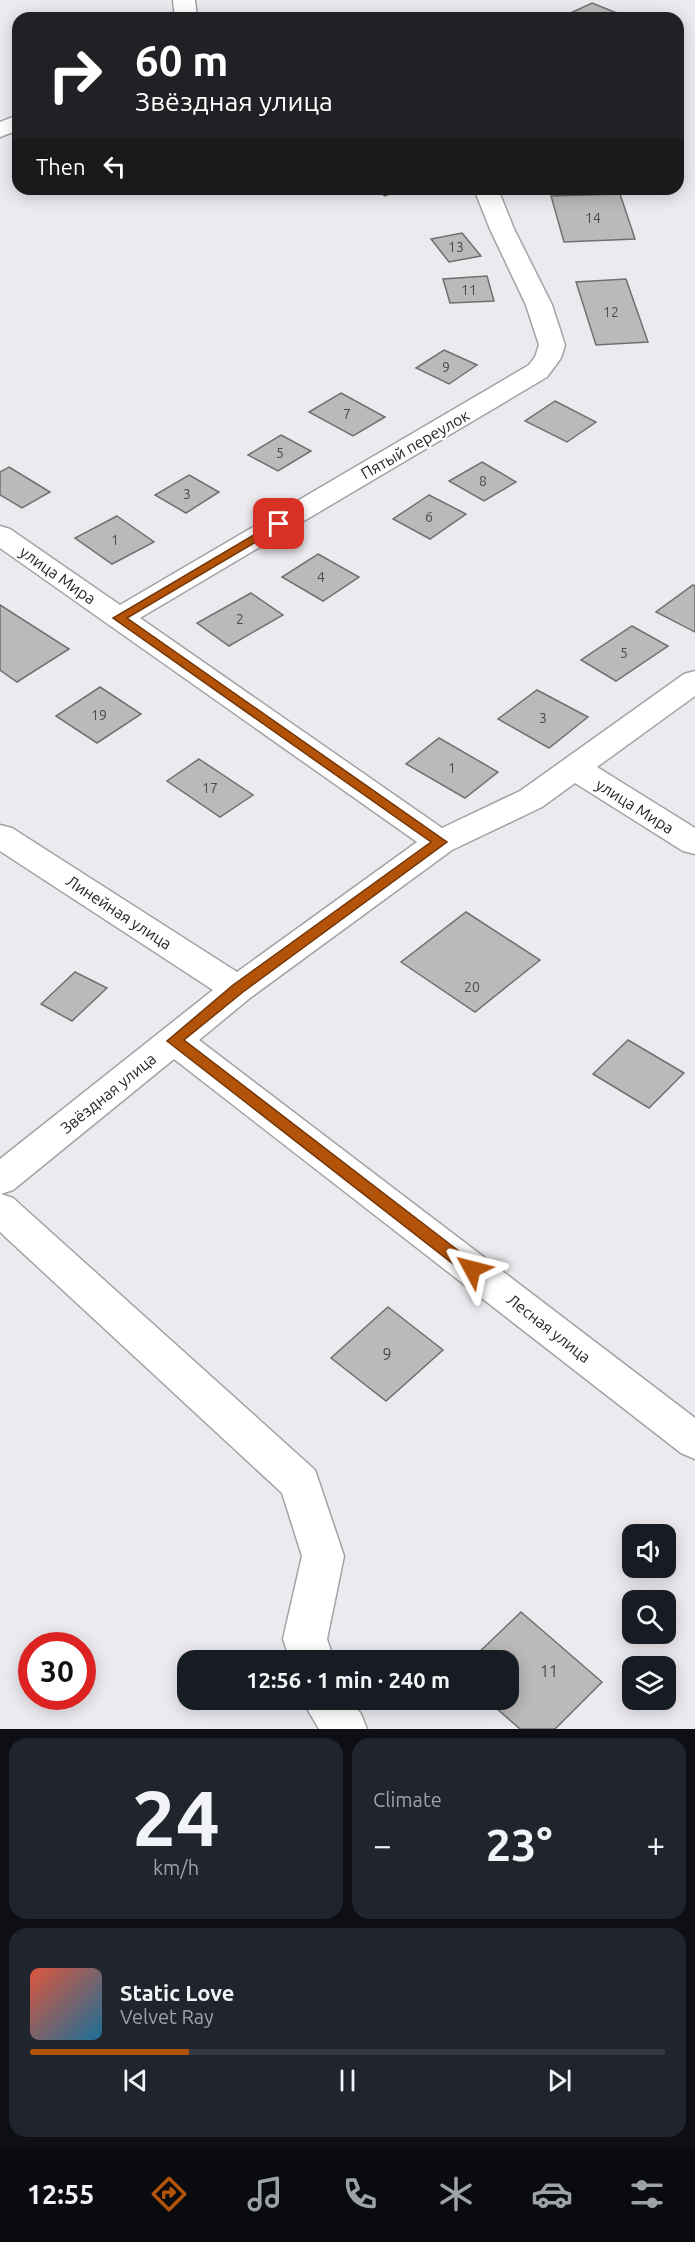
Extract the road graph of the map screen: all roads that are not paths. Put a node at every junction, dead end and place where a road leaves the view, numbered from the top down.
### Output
1 (488, 195) edge
2 (0, 535) edge
3 (119, 618) junction
4 (695, 681) edge
5 (576, 769) junction
6 (0, 836) edge
7 (440, 842) junction
8 (695, 843) edge
9 (238, 988) junction
10 (174, 1041) junction
11 (0, 1180) edge
12 (0, 1209) edge
13 (695, 1441) edge
14 (309, 1650) edge
15 (331, 1710) edge
16 (345, 1729) edge

1 - 3 street, Пятый переулок
2 - 3 street, улица Мира
3 - 7 street, улица Мира
4 - 5 street, Звёздная улица
5 - 7 street, Звёздная улица
5 - 8 street, улица Мира
6 - 9 street, Линейная улица
7 - 9 street, Звёздная улица
9 - 10 street, Звёздная улица
10 - 11 street, Звёздная улица
10 - 13 street, Лесная улица
12 - 14 street
15 - 16 street

